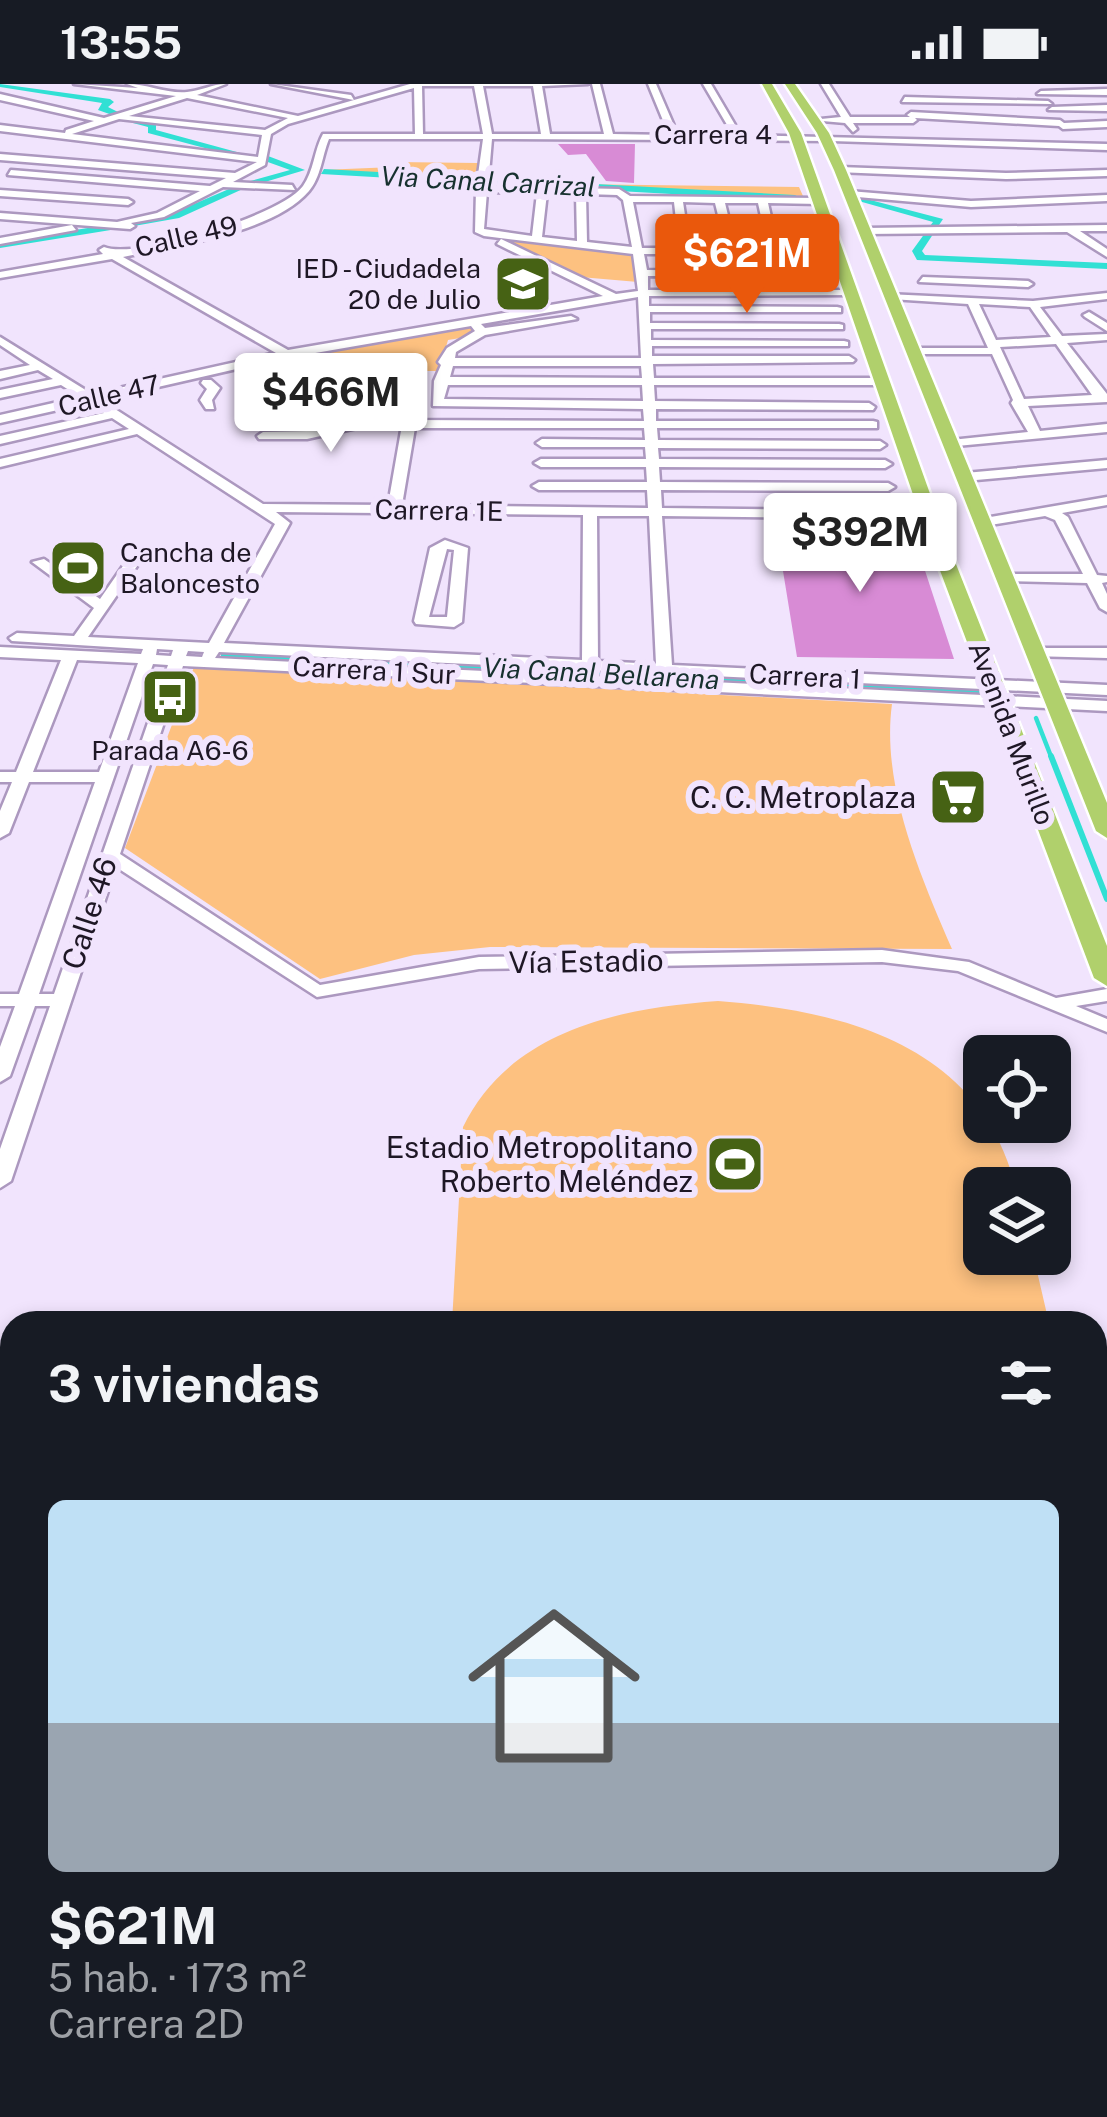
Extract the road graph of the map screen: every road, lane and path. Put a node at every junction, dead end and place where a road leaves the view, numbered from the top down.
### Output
1 (78, 84) edge
2 (131, 84) edge
3 (222, 84) edge
4 (275, 84) edge
5 (418, 84) edge
6 (537, 84) edge
7 (584, 84) edge
8 (596, 84) edge
9 (652, 84) edge
10 (707, 84) edge
11 (767, 84) edge
12 (790, 84) edge
13 (825, 84) edge
14 (897, 84) edge
15 (1034, 84) edge
16 (478, 85) edge
17 (149, 90) junction
18 (1107, 92) edge
19 (1041, 94) junction
20 (187, 95) junction
21 (0, 97) edge
22 (355, 99) junction
23 (904, 100) junction
24 (1050, 107) junction
25 (1107, 108) edge
26 (0, 110) edge
27 (298, 118) junction
28 (912, 118) junction
29 (111, 119) junction
30 (815, 120) junction
31 (848, 120) junction
32 (1107, 124) edge
33 (1062, 125) junction
34 (0, 128) edge
35 (267, 133) junction
36 (358, 134) junction
37 (419, 134) junction
38 (488, 134) junction
39 (737, 134) junction
40 (323, 135) joint
41 (546, 135) junction
42 (609, 135) junction
43 (674, 135) junction
44 (856, 135) junction
45 (59, 136) junction
46 (796, 136) junction
47 (825, 136) junction
48 (881, 139) junction
49 (925, 139) junction
50 (1107, 145) edge
51 (1079, 146) junction
52 (3, 154) edge
53 (33, 160) junction
54 (264, 160) junction
55 (940, 161) junction
56 (1107, 163) edge
57 (840, 170) junction
58 (895, 171) junction
59 (6, 172) edge
60 (1107, 172) edge
61 (310, 173) junction
62 (946, 174) junction
63 (238, 176) junction
64 (1009, 176) junction
65 (78, 179) junction
66 (224, 184) junction
67 (481, 185) junction
68 (292, 188) junction
69 (212, 189) junction
70 (542, 191) junction
71 (581, 191) junction
72 (0, 194) edge
73 (849, 194) junction
74 (46, 197) junction
75 (1107, 198) edge
76 (628, 199) junction
77 (679, 199) junction
78 (907, 199) junction
79 (719, 200) junction
80 (762, 200) junction
81 (819, 201) junction
82 (1028, 201) junction
83 (128, 202) dead end
84 (966, 204) junction
85 (0, 216) edge
86 (14, 217) junction
87 (951, 218) dead end
88 (102, 221) junction
89 (122, 222) junction
90 (1107, 228) edge
91 (1070, 229) junction
92 (865, 231) junction
93 (484, 233) junction
94 (79, 234) dead end
95 (537, 239) junction
96 (35, 241) dead end
97 (159, 241) junction
98 (0, 242) edge
99 (582, 244) junction
100 (106, 250) junction
101 (636, 251) junction
102 (685, 251) junction
103 (732, 252) junction
104 (775, 252) junction
105 (809, 252) dead end
106 (1107, 254) edge
107 (0, 256) edge
108 (62, 258) junction
109 (919, 261) dead end
110 (19, 266) junction
111 (1014, 268) dead end
112 (0, 273) edge
113 (642, 273) junction
114 (830, 275) dead end
115 (923, 280) junction
116 (1028, 284) junction
117 (643, 293) junction
118 (850, 293) junction
119 (891, 296) junction
120 (1107, 296) edge
121 (613, 297) junction
122 (933, 298) junction
123 (972, 301) junction
124 (1040, 304) junction
125 (644, 309) junction
126 (837, 310) dead end
127 (1089, 315) dead end
128 (478, 326) junction
129 (645, 326) junction
130 (839, 327) dead end
131 (1107, 332) edge
132 (0, 340) edge
133 (1057, 340) junction
134 (646, 343) junction
135 (844, 344) dead end
136 (993, 348) junction
137 (914, 351) junction
138 (293, 358) junction
139 (850, 360) dead end
140 (646, 361) junction
141 (444, 362) junction
142 (40, 366) junction
143 (0, 375) edge
144 (62, 381) junction
145 (440, 381) junction
146 (645, 381) junction
147 (880, 382) junction
148 (207, 383) junction
149 (0, 394) edge
150 (144, 396) dead end
151 (1104, 398) edge
152 (90, 399) junction
153 (1017, 403) junction
154 (646, 405) junction
155 (210, 406) dead end
156 (868, 407) dead end
157 (114, 414) junction
158 (394, 416) junction
159 (0, 419) edge
160 (409, 424) junction
161 (542, 424) junction
162 (646, 424) junction
163 (873, 425) dead end
164 (1107, 428) edge
165 (139, 430) junction
166 (1035, 434) junction
167 (263, 436) dead end
168 (0, 440) edge
169 (542, 443) junction
170 (647, 443) junction
171 (951, 444) junction
172 (880, 445) dead end
173 (0, 463) edge
174 (541, 464) junction
175 (649, 464) junction
176 (885, 464) dead end
177 (1107, 464) edge
178 (965, 477) junction
179 (539, 487) junction
180 (651, 487) junction
181 (888, 487) dead end
182 (1106, 502) edge
183 (260, 508) junction
184 (394, 510) junction
185 (448, 510) junction
186 (536, 511) junction
187 (590, 512) junction
188 (653, 512) junction
189 (1047, 512) junction
190 (928, 515) junction
191 (983, 522) junction
192 (445, 544) junction
193 (137, 556) dead end
194 (39, 562) dead end
195 (1007, 578) junction
196 (1100, 579) edge
197 (101, 607) junction
198 (1107, 608) edge
199 (0, 637) edge
200 (75, 648) junction
201 (0, 652) edge
202 (150, 652) junction
203 (178, 653) junction
204 (1035, 653) junction
205 (1107, 653) edge
206 (209, 654) junction
207 (590, 665) junction
208 (664, 669) junction
209 (1107, 690) edge
210 (996, 693) junction
211 (1052, 695) junction
212 (1107, 706) edge
213 (0, 777) edge
214 (23, 777) junction
215 (102, 777) junction
216 (1107, 831) edge
217 (0, 833) edge
218 (109, 855) junction
219 (147, 881) junction
220 (98, 883) junction
221 (1107, 978) edge
222 (1107, 994) edge
223 (0, 1000) edge
224 (26, 1000) junction
225 (60, 1000) junction
226 (1054, 1003) junction
227 (1107, 1026) edge
228 (4, 1054) edge
229 (0, 1076) edge
230 (0, 1181) edge

1 - 17 street
2 - 17 street
3 - 20 street
4 - 22 street
5 - 16 street
5 - 22 street
5 - 37 street
6 - 7 street
6 - 16 street
6 - 41 street
8 - 42 street
9 - 43 street
10 - 39 street
11 - 46 main road, Avenida Murillo
12 - 30 main road, Avenida Murillo
13 - 31 street
14 - 23 street
15 - 19 street
16 - 38 street
17 - 20 street
18 - 19 street
19 - 24 street
20 - 27 street
20 - 29 street
21 - 29 street
22 - 27 street
23 - 24 street
23 - 28 street
24 - 25 street
24 - 33 street
26 - 29 street
27 - 35 street
27 - 36 street
28 - 31 street
28 - 33 street
28 - 49 street
29 - 35 street
29 - 45 street
30 - 31 street
30 - 47 main road, Avenida Murillo
31 - 44 street
32 - 33 street
33 - 51 street
34 - 45 street
35 - 54 street
36 - 37 street, Carrera 4
36 - 40 street, Carrera 4
37 - 38 street, Carrera 4
38 - 41 street, Carrera 4
38 - 67 street
39 - 43 street, Carrera 4
39 - 46 street, Carrera 4
40 - 61 street, Calle 49
41 - 42 street, Carrera 4
42 - 43 street, Carrera 4
43 - 46 street, Carrera 4
44 - 47 street, Carrera 4
44 - 49 street, Carrera 4
45 - 52 street
45 - 54 street
46 - 47 street, Carrera 4
46 - 81 main road, Avenida Murillo
47 - 48 street, Carrera 4
47 - 57 main road, Avenida Murillo
48 - 49 street, Carrera 4
48 - 58 street
49 - 51 street, Carrera 4
49 - 55 street
50 - 51 street, Carrera 4
51 - 56 street
52 - 53 street
53 - 59 street
53 - 63 street
54 - 63 street
55 - 62 street
55 - 64 street
57 - 58 street
57 - 73 main road, Avenida Murillo
58 - 62 street
58 - 78 street
59 - 65 street
60 - 64 street
61 - 68 street, Calle 49
61 - 97 street, Calle 49
62 - 64 street
62 - 84 street
63 - 66 street
64 - 84 street
65 - 69 street
65 - 74 street
66 - 68 street
66 - 69 street
67 - 70 street
67 - 93 street
68 - 97 street, Calle 49
69 - 89 street
70 - 71 street
70 - 95 street
71 - 76 street
71 - 99 street
72 - 74 street
73 - 78 street
73 - 92 main road, Avenida Murillo
74 - 83 street
74 - 86 street
75 - 82 street
76 - 77 street
76 - 101 street
77 - 79 street
77 - 102 street
78 - 84 street
79 - 80 street
79 - 103 street
80 - 81 street
80 - 104 street
81 - 118 main road, Avenida Murillo
82 - 84 street
82 - 91 street
84 - 87 street
85 - 86 street
86 - 88 street
88 - 89 street
88 - 98 street
89 - 97 street
90 - 91 street
91 - 92 street
91 - 106 street
92 - 119 main road, Avenida Murillo
93 - 95 street
93 - 121 street
94 - 100 street
95 - 99 street
96 - 108 street
97 - 100 street, Calle 49
99 - 101 street
100 - 108 street, Calle 49
100 - 112 street, Calle 49
100 - 138 street
101 - 102 street
101 - 113 street
102 - 103 street
103 - 104 street
104 - 105 street
107 - 110 street
108 - 110 street, Calle 49
109 - 115 street
110 - 112 street, Calle 49
111 - 116 street
113 - 114 street
113 - 117 street
115 - 116 street
115 - 122 street
116 - 124 street
117 - 118 street, Calle 47
117 - 121 street, Calle 47
117 - 125 street
118 - 147 main road, Avenida Murillo
119 - 122 street
119 - 137 main road, Avenida Murillo
120 - 124 street
121 - 128 street, Calle 47
122 - 123 street
123 - 124 street
123 - 136 street
124 - 133 street
125 - 126 street
125 - 129 street
127 - 131 street
128 - 138 street, Calle 47
128 - 141 street
129 - 130 street
129 - 134 street
131 - 133 street
132 - 142 street
133 - 136 street
133 - 151 street
134 - 135 street
134 - 140 street
136 - 137 street
136 - 153 street
137 - 171 main road, Avenida Murillo
138 - 148 street
138 - 152 street, Calle 47
138 - 158 street
139 - 140 street
140 - 141 street
140 - 146 street
141 - 145 street
142 - 143 street
142 - 144 street
144 - 149 street
144 - 152 street
145 - 146 street
145 - 154 street
146 - 147 street
146 - 154 street
147 - 190 main road, Avenida Murillo
148 - 150 street
148 - 155 street
151 - 153 street
152 - 157 street
152 - 159 street, Calle 47
153 - 166 street
154 - 156 street
154 - 162 street
157 - 165 street
157 - 168 street
158 - 160 street
158 - 167 street
160 - 161 street
160 - 184 street
161 - 162 street
161 - 169 street
162 - 163 street
162 - 170 street
164 - 166 street
165 - 173 street
165 - 183 street
166 - 171 street
169 - 170 street
169 - 174 street
170 - 172 street
170 - 175 street
171 - 178 main road, Avenida Murillo
174 - 175 street
174 - 179 street
175 - 176 street
175 - 180 street
177 - 178 street
178 - 191 main road, Avenida Murillo
179 - 180 street
179 - 186 street
180 - 181 street
180 - 188 street
182 - 189 street
183 - 184 street, Carrera 1E
183 - 206 street
184 - 185 street, Carrera 1E
185 - 186 street, Carrera 1E
185 - 192 street
186 - 187 street, Carrera 1E
187 - 188 street, Carrera 1E
187 - 207 street
188 - 190 street, Carrera 1E
188 - 208 street
189 - 191 street
189 - 196 street
190 - 210 main road, Avenida Murillo
191 - 195 main road, Avenida Murillo
192 - 192 street
193 - 197 street
194 - 197 street
195 - 196 street
195 - 204 main road, Avenida Murillo
196 - 198 street
197 - 200 street
199 - 200 street
200 - 201 street, Carrera 1 Sur
200 - 202 street, Carrera 1 Sur
200 - 214 street
202 - 203 street, Carrera 1 Sur
202 - 215 street, Calle 46
203 - 206 street, Carrera 1 Sur
203 - 218 street, Calle 46
204 - 205 street
204 - 211 main road, Avenida Murillo
206 - 207 street, Carrera 1
206 - 210 street, Carrera 1 Sur
207 - 208 street, Carrera 1
208 - 210 street, Carrera 1
209 - 211 street
210 - 211 street, Carrera 1 Sur
210 - 221 main road, Avenida Murillo
211 - 212 street, Carrera 1 Sur
211 - 216 main road, Avenida Murillo
213 - 214 street
214 - 215 street
214 - 217 street
215 - 224 street, Calle 46
218 - 219 street, Vía Estadio
218 - 220 street, Calle 46
219 - 220 street
219 - 226 street, Vía Estadio
220 - 225 street, Calle 46
222 - 226 street
223 - 224 street
224 - 225 street
224 - 228 street, Calle 46
225 - 230 street, Calle 46
226 - 227 street, Vía Estadio
228 - 229 street, Calle 46

